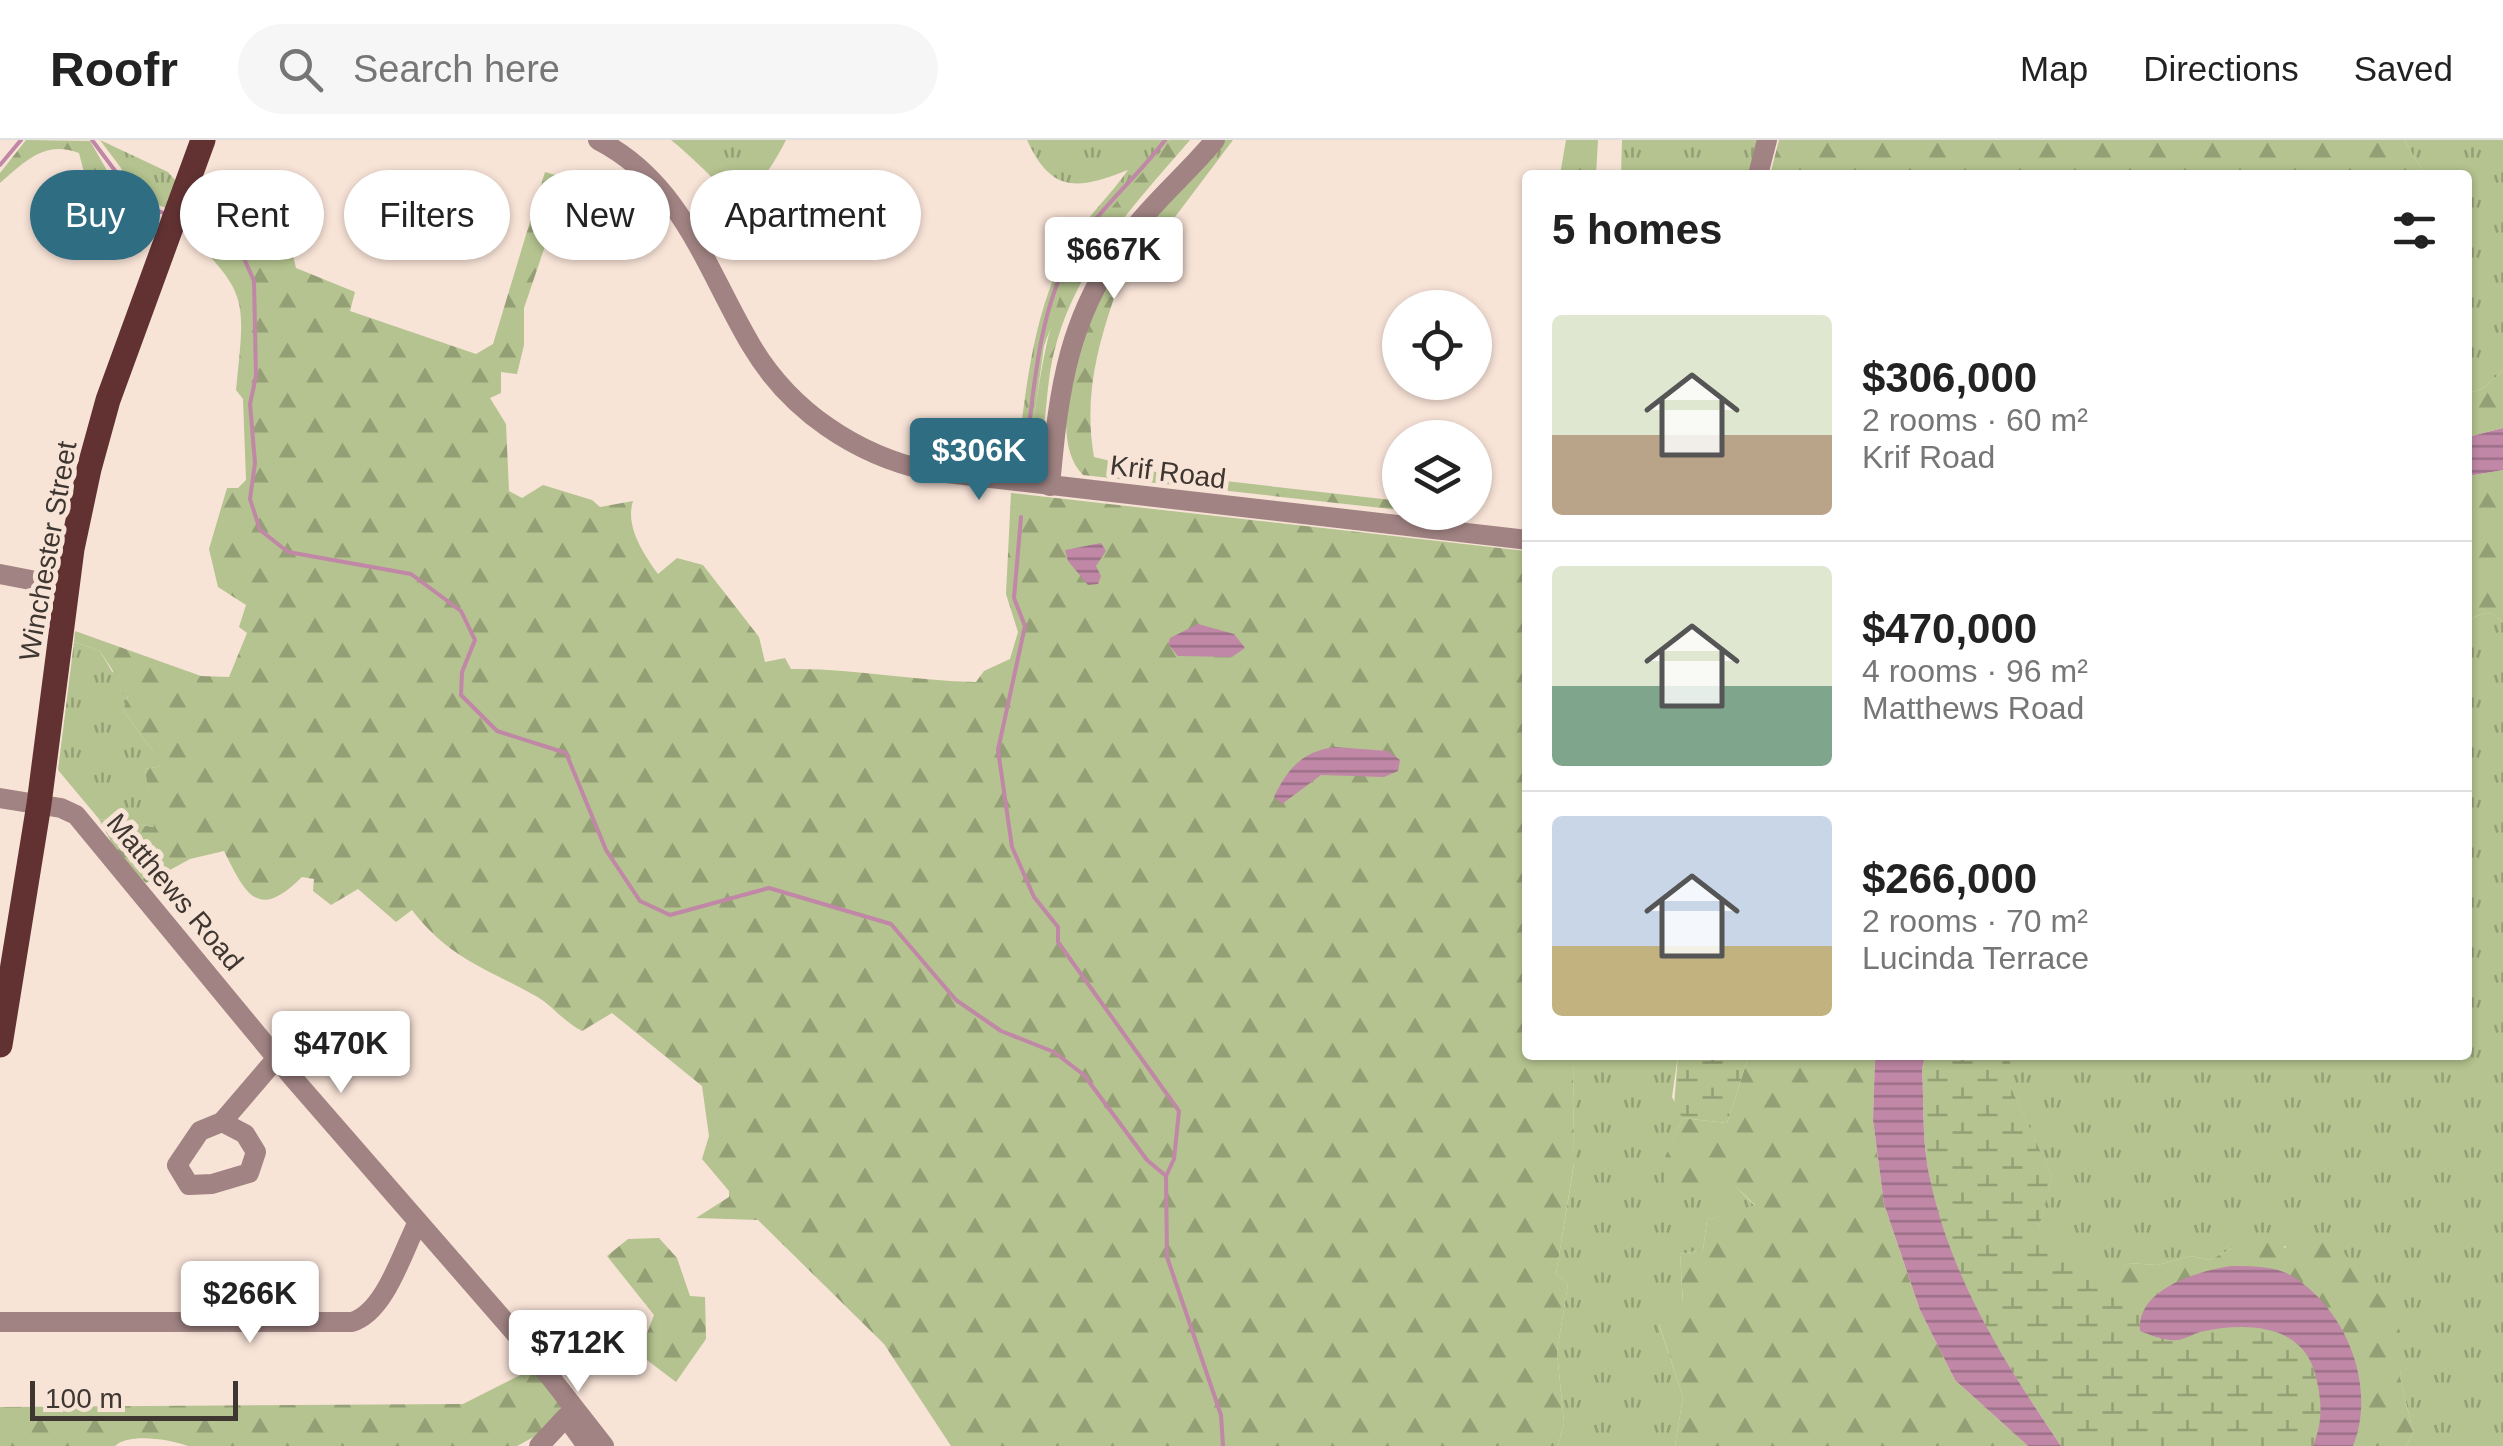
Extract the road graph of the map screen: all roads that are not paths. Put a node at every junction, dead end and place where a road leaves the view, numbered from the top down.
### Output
1 (203, 140) edge
2 (598, 140) edge
3 (1215, 140) edge
4 (1767, 140) edge
5 (1759, 170) edge
6 (1050, 486) junction
7 (1522, 539) edge
8 (0, 574) edge
9 (68, 587) junction
10 (0, 798) edge
11 (39, 804) junction
12 (1, 1035) edge
13 (0, 1045) edge
14 (276, 1059) junction
15 (222, 1122) dead end
16 (417, 1224) junction
17 (0, 1322) edge
18 (538, 1446) edge
19 (587, 1446) edge
20 (604, 1446) edge

1 - 9 main road, Winchester Street
2 - 6 street, Krif Road
3 - 6 street
4 - 5 street
6 - 7 street, Krif Road
8 - 9 street
9 - 11 main road, Winchester Street
10 - 11 street, Matthews Road
11 - 12 main road, Winchester Street
11 - 14 street, Matthews Road
12 - 13 main road, Winchester Street
14 - 15 street
14 - 16 street, Matthews Road
16 - 17 street
16 - 20 street, Matthews Road
18 - 19 street

